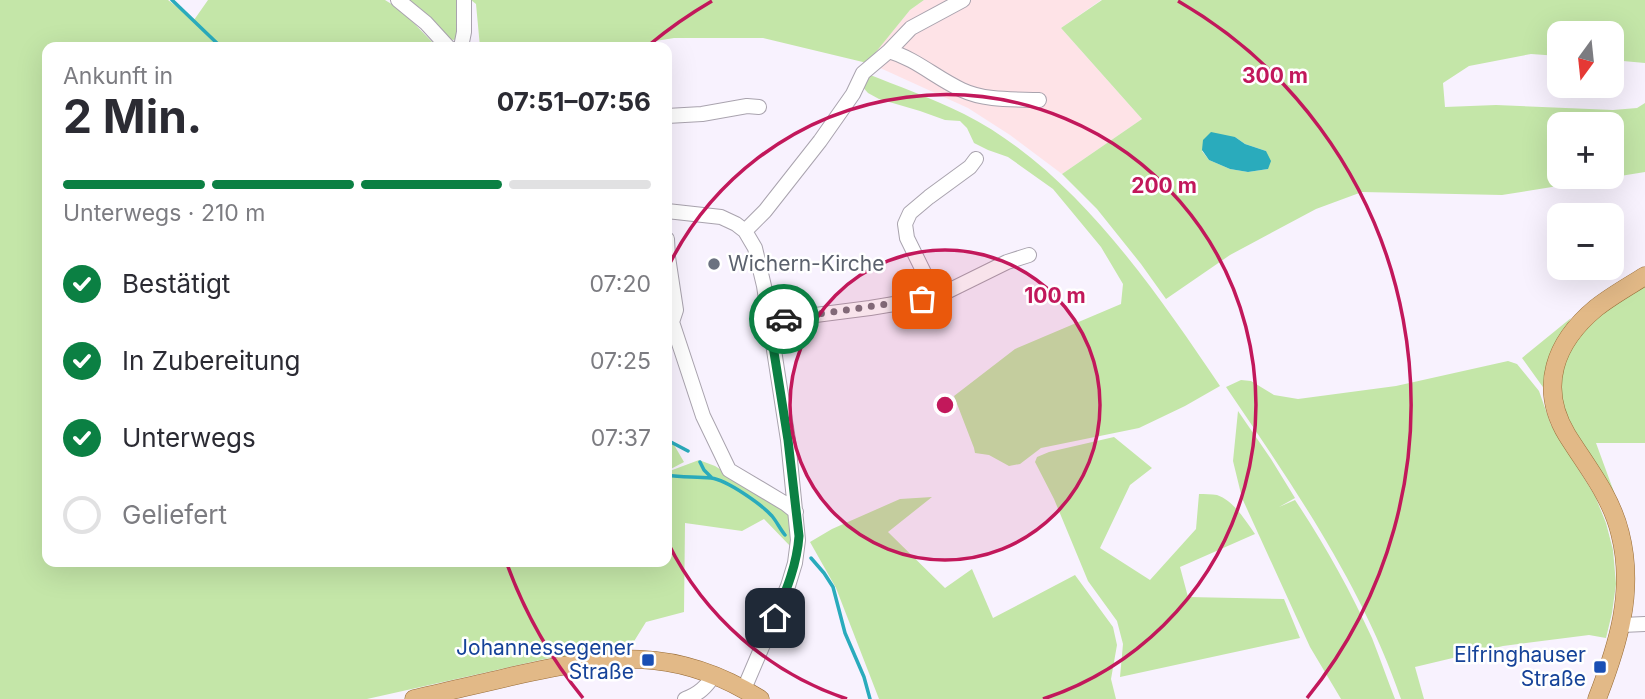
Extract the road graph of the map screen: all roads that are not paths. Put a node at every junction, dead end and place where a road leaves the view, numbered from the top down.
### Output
1 (398, 0) edge
2 (464, 0) edge
3 (962, 0) edge
4 (443, 42) edge
5 (462, 42) edge
6 (888, 51) junction
7 (1040, 100) dead end
8 (759, 107) dead end
9 (672, 116) edge
10 (976, 159) dead end
11 (672, 215) edge
12 (745, 231) junction
13 (1029, 255) dead end
14 (1645, 276) edge
15 (672, 284) edge
16 (936, 297) junction
17 (769, 321) junction
18 (672, 322) edge
19 (672, 322) edge
20 (796, 512) junction
21 (1645, 624) edge
22 (1622, 625) junction
23 (714, 675) junction
24 (744, 689) junction
25 (414, 699) edge
26 (685, 699) edge
27 (760, 699) edge
28 (1597, 699) edge

1 - 4 street
2 - 5 street
3 - 6 street
6 - 7 street
6 - 12 street
8 - 9 street
10 - 16 street
11 - 12 street
12 - 17 street
13 - 16 street
14 - 22 main road
15 - 18 street
16 - 17 street
17 - 20 street
19 - 20 street
20 - 24 street
21 - 22 street
22 - 28 main road
23 - 24 main road
23 - 25 main road
23 - 26 street
24 - 27 main road

